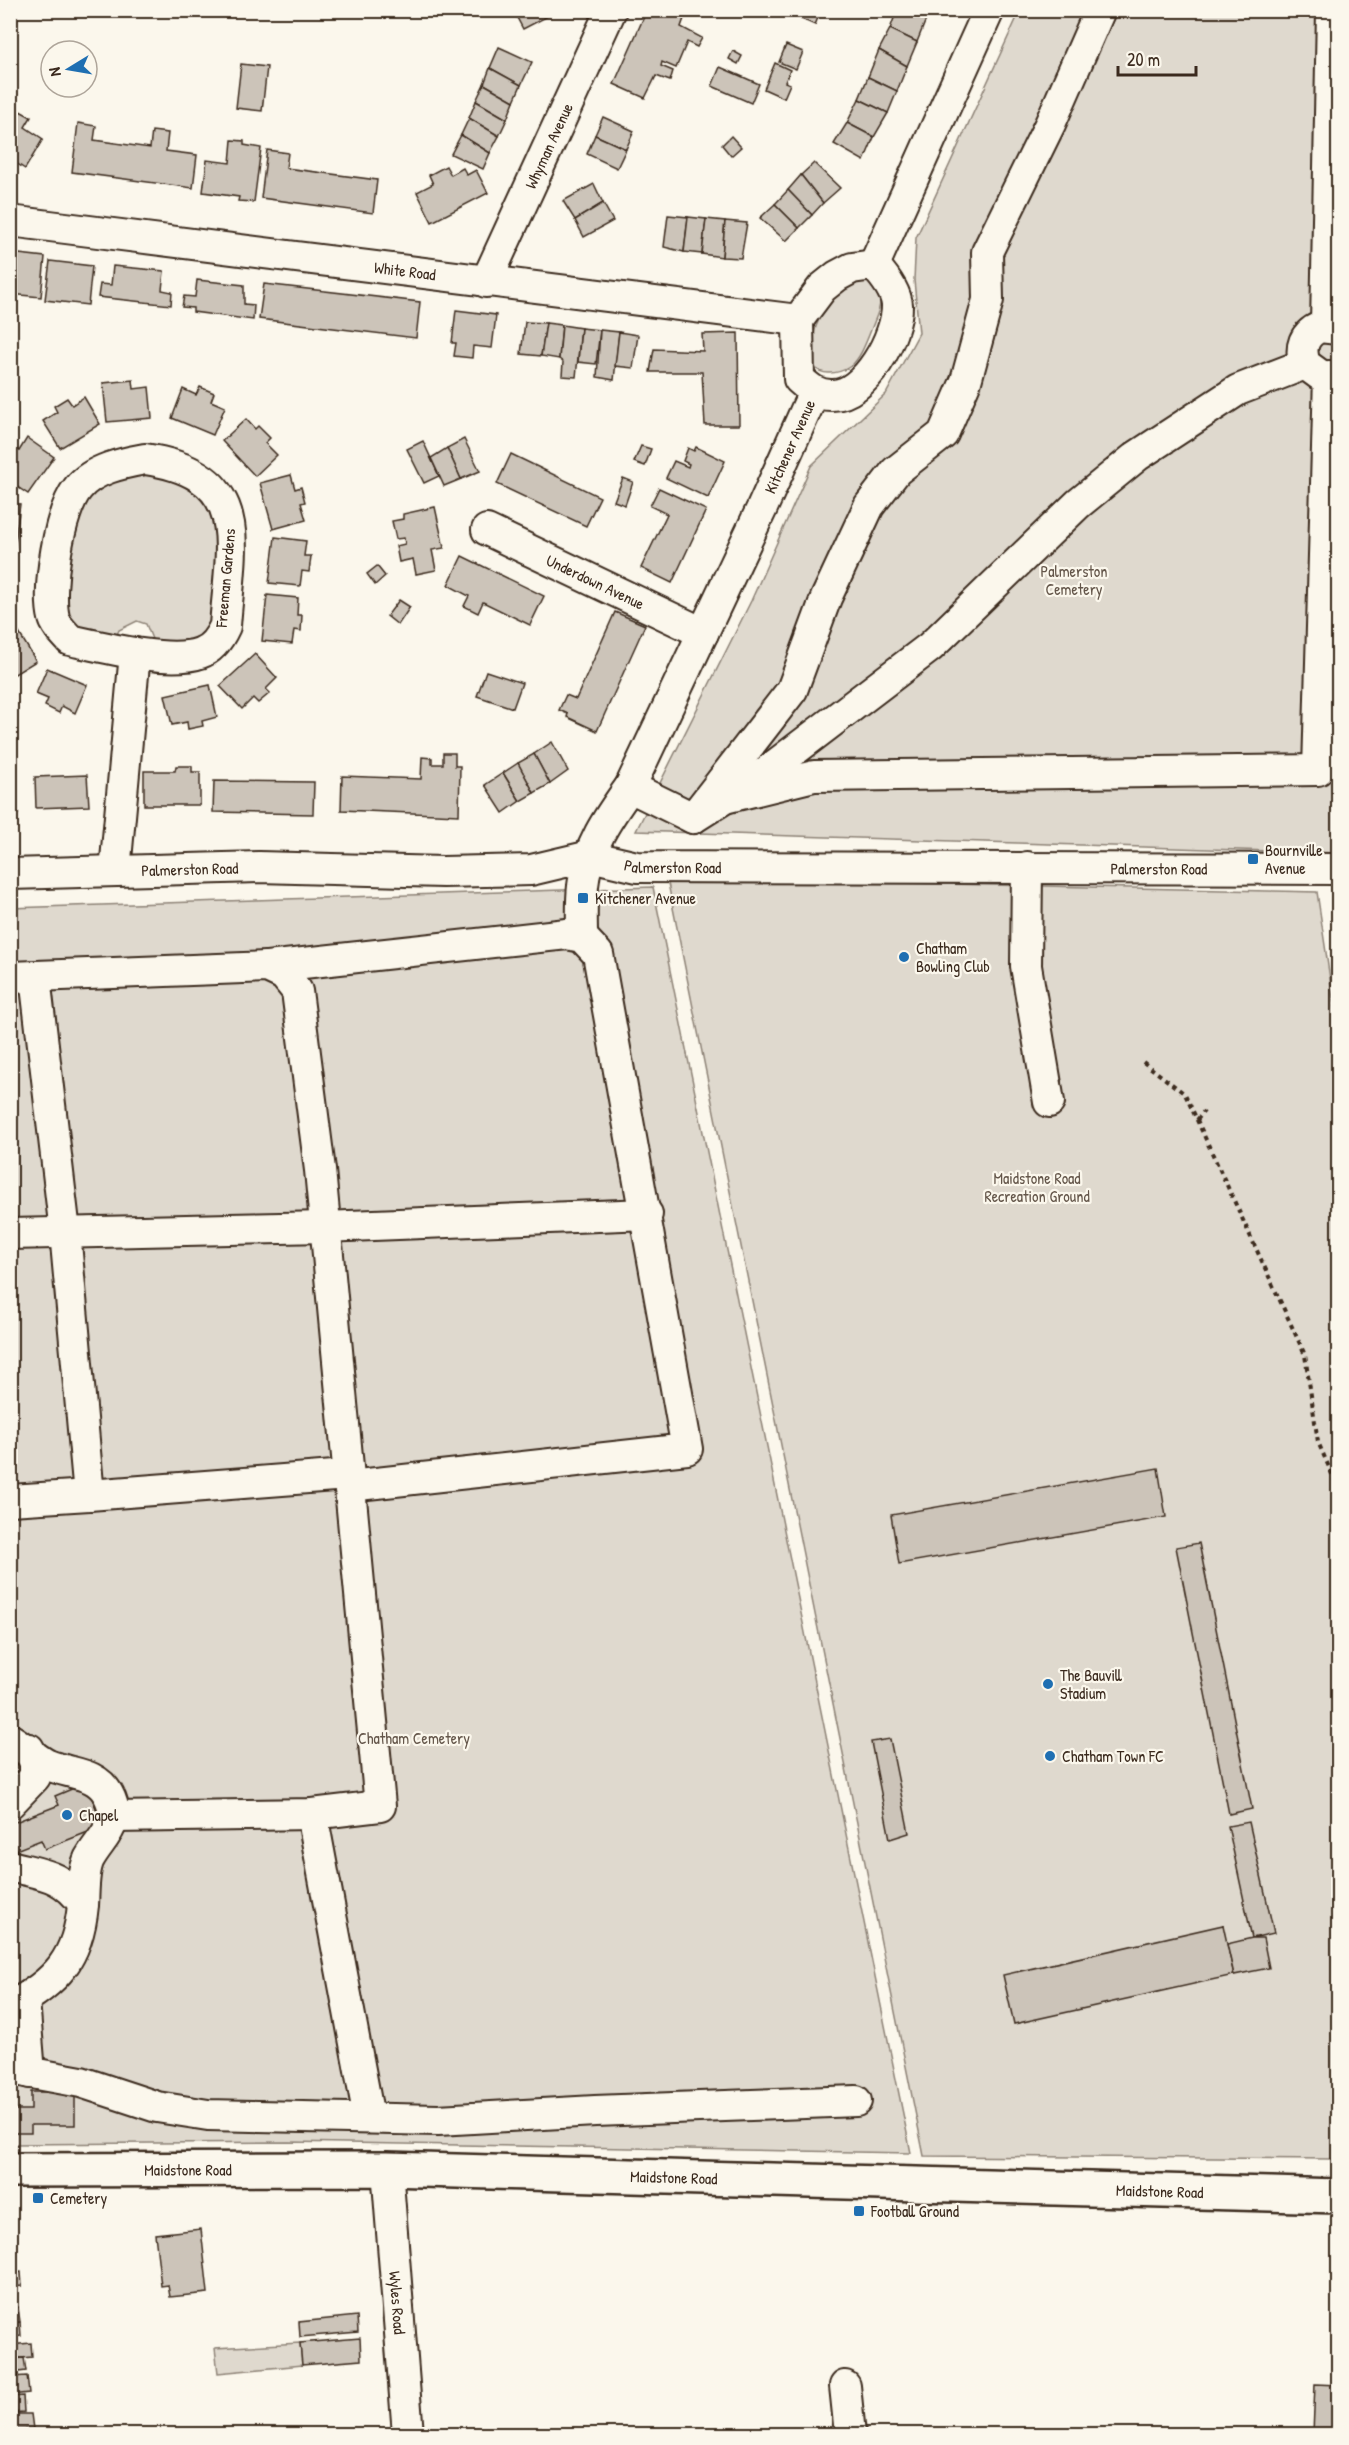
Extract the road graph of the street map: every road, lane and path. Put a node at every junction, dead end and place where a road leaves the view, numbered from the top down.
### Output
1 (611, 10) edge
2 (990, 10) edge
3 (1100, 10) edge
4 (1332, 10) edge
5 (10, 221) edge
6 (874, 265) junction
7 (486, 282) junction
8 (798, 320) junction
9 (1332, 327) edge
10 (1324, 371) edge
11 (814, 392) junction
12 (487, 530) dead end
13 (703, 633) junction
14 (135, 653) junction
15 (630, 787) junction
16 (729, 797) junction
17 (693, 818) junction
18 (590, 856) junction
19 (1027, 867) junction
20 (115, 871) junction
21 (10, 874) edge
22 (1337, 877) edge
23 (582, 937) junction
24 (325, 961) junction
25 (267, 967) junction
26 (23, 977) edge
27 (297, 991) junction
28 (1143, 1062) dead end
29 (1049, 1102) dead end
30 (1204, 1111) dead end
31 (1197, 1120) junction
32 (647, 1214) junction
33 (324, 1227) junction
34 (65, 1232) junction
35 (10, 1234) edge
36 (348, 1481) junction
37 (1338, 1488) edge
38 (89, 1495) junction
39 (10, 1500) edge
40 (20, 1744) edge
41 (10, 1803) edge
42 (312, 1814) junction
43 (114, 1817) junction
44 (10, 1866) edge
45 (83, 1903) junction
46 (17, 2003) edge
47 (20, 2071) edge
48 (856, 2101) dead end
49 (369, 2118) junction
50 (387, 2169) junction
51 (10, 2170) edge
52 (1338, 2196) edge
53 (845, 2386) dead end
54 (408, 2434) edge
55 (850, 2434) edge

1 - 7 street, Whyman Avenue
2 - 6 street
3 - 17 street
4 - 9 street
5 - 7 street, White Road
6 - 8 street
6 - 11 street, Kitchener Avenue
7 - 8 street, White Road
8 - 11 street, Kitchener Avenue
9 - 10 street
10 - 16 street
10 - 16 street
11 - 13 street, Kitchener Avenue
12 - 13 street, Underdown Avenue
13 - 15 street, Kitchener Avenue
14 - 14 street, Freeman Gardens
14 - 20 street
15 - 17 street
15 - 18 street, Kitchener Avenue
16 - 17 street
18 - 19 street, Palmerston Road
18 - 20 street, Palmerston Road
18 - 23 street, Kitchener Avenue
19 - 22 street, Palmerston Road
19 - 29 street
20 - 21 street, Palmerston Road
23 - 24 street
23 - 32 street
24 - 25 street
24 - 27 street
25 - 26 street
25 - 27 street
26 - 34 street
27 - 33 street
28 - 31 path
30 - 31 path
31 - 37 path
32 - 33 street
32 - 36 street
33 - 34 street
33 - 36 street
34 - 35 street
34 - 38 street
36 - 38 street
36 - 42 street
38 - 39 street
40 - 41 street
40 - 43 street
42 - 43 street
42 - 49 street
43 - 45 street
44 - 45 street
45 - 46 street
46 - 47 street
47 - 49 street
48 - 49 street
50 - 51 main road, Maidstone Road
50 - 52 main road, Maidstone Road
50 - 54 street, Wyles Road
53 - 55 street

